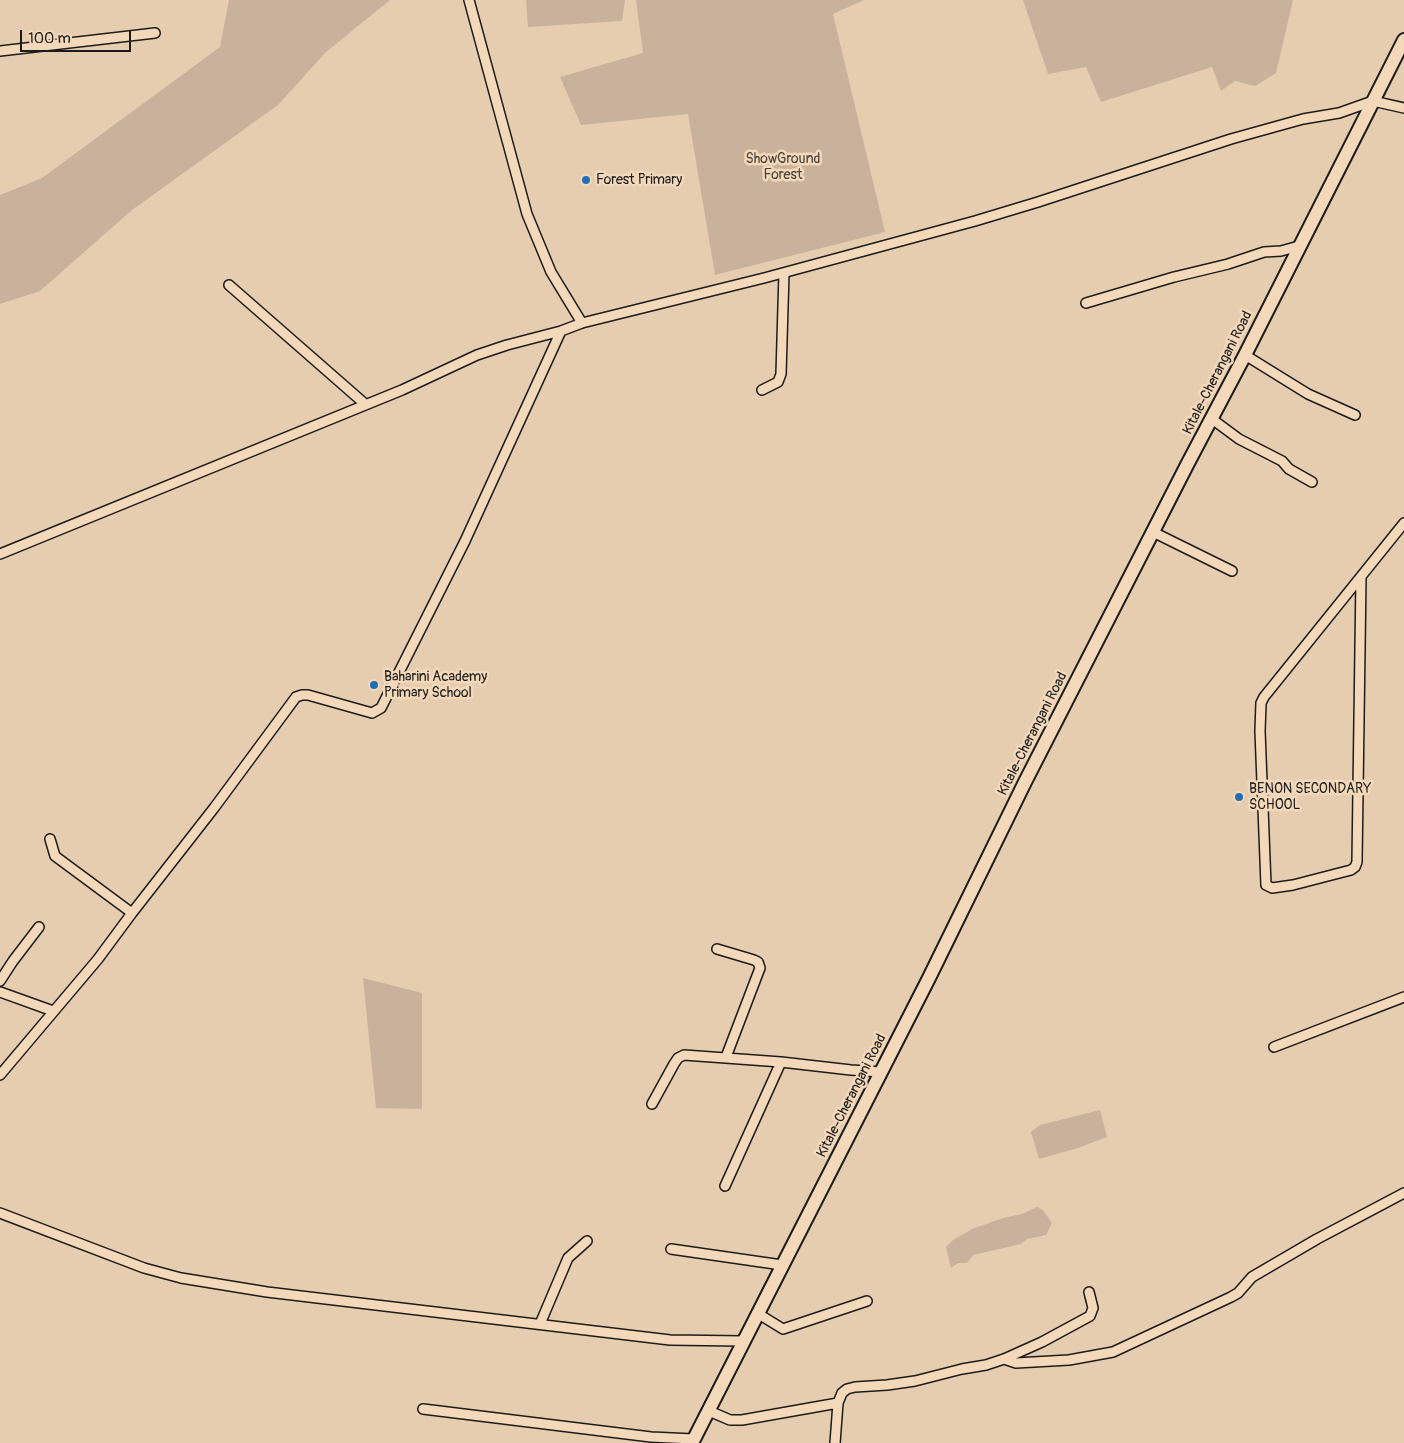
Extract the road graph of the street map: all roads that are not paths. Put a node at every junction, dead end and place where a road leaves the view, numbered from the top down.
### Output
1 (469, 0) edge
2 (155, 33) dead end
3 (1404, 40) edge
4 (0, 51) edge
5 (1373, 101) junction
6 (1404, 108) edge
7 (1299, 246) junction
8 (784, 273) junction
9 (229, 285) dead end
10 (1086, 303) dead end
11 (582, 323) junction
12 (560, 331) junction
13 (1245, 355) junction
14 (762, 390) dead end
15 (365, 404) junction
16 (1355, 415) dead end
17 (1212, 419) junction
18 (1312, 482) dead end
19 (1404, 523) edge
20 (1154, 532) junction
21 (0, 554) edge
22 (1232, 571) dead end
23 (1361, 577) junction
24 (50, 839) dead end
25 (132, 913) junction
26 (39, 926) dead end
27 (717, 949) dead end
28 (0, 981) edge
29 (0, 992) edge
30 (1404, 997) edge
31 (53, 1011) junction
32 (1274, 1047) dead end
33 (726, 1057) junction
34 (781, 1062) junction
35 (881, 1072) junction
36 (0, 1076) edge
37 (652, 1104) dead end
38 (725, 1186) dead end
39 (1404, 1193) edge
40 (0, 1213) edge
41 (587, 1240) dead end
42 (671, 1249) dead end
43 (782, 1265) junction
44 (1089, 1292) dead end
45 (867, 1301) dead end
46 (757, 1313) junction
47 (540, 1324) junction
48 (742, 1342) junction
49 (1004, 1359) junction
50 (838, 1403) junction
51 (424, 1409) dead end
52 (709, 1411) junction
53 (693, 1441) edge
54 (835, 1443) edge

1 - 11 street
2 - 4 street
3 - 5 main road, Kitale-Cherangani Road
5 - 6 street
5 - 7 main road, Kitale-Cherangani Road
5 - 8 street
7 - 10 street
7 - 13 main road, Kitale-Cherangani Road
8 - 11 street
8 - 14 street
9 - 15 street
11 - 12 street
12 - 15 street
12 - 25 street
13 - 16 street
13 - 17 main road, Kitale-Cherangani Road
15 - 21 street
17 - 18 street
17 - 20 main road, Kitale-Cherangani Road
19 - 23 street
20 - 22 street
20 - 35 main road, Kitale-Cherangani Road
23 - 23 street
24 - 25 street
25 - 31 street
26 - 28 street
27 - 33 street
29 - 31 street
30 - 32 street
31 - 36 street
33 - 34 street
33 - 37 street
34 - 35 street
34 - 38 street
35 - 43 main road, Kitale-Cherangani Road
39 - 49 street
40 - 47 street
41 - 47 street
42 - 43 street
43 - 46 main road, Kitale-Cherangani Road
44 - 49 street
45 - 46 street
46 - 48 main road, Kitale-Cherangani Road
47 - 48 street
48 - 52 main road, Kitale-Cherangani Road
49 - 50 street
50 - 52 street
50 - 54 street
51 - 53 street
52 - 53 main road, Kitale-Cherangani Road

